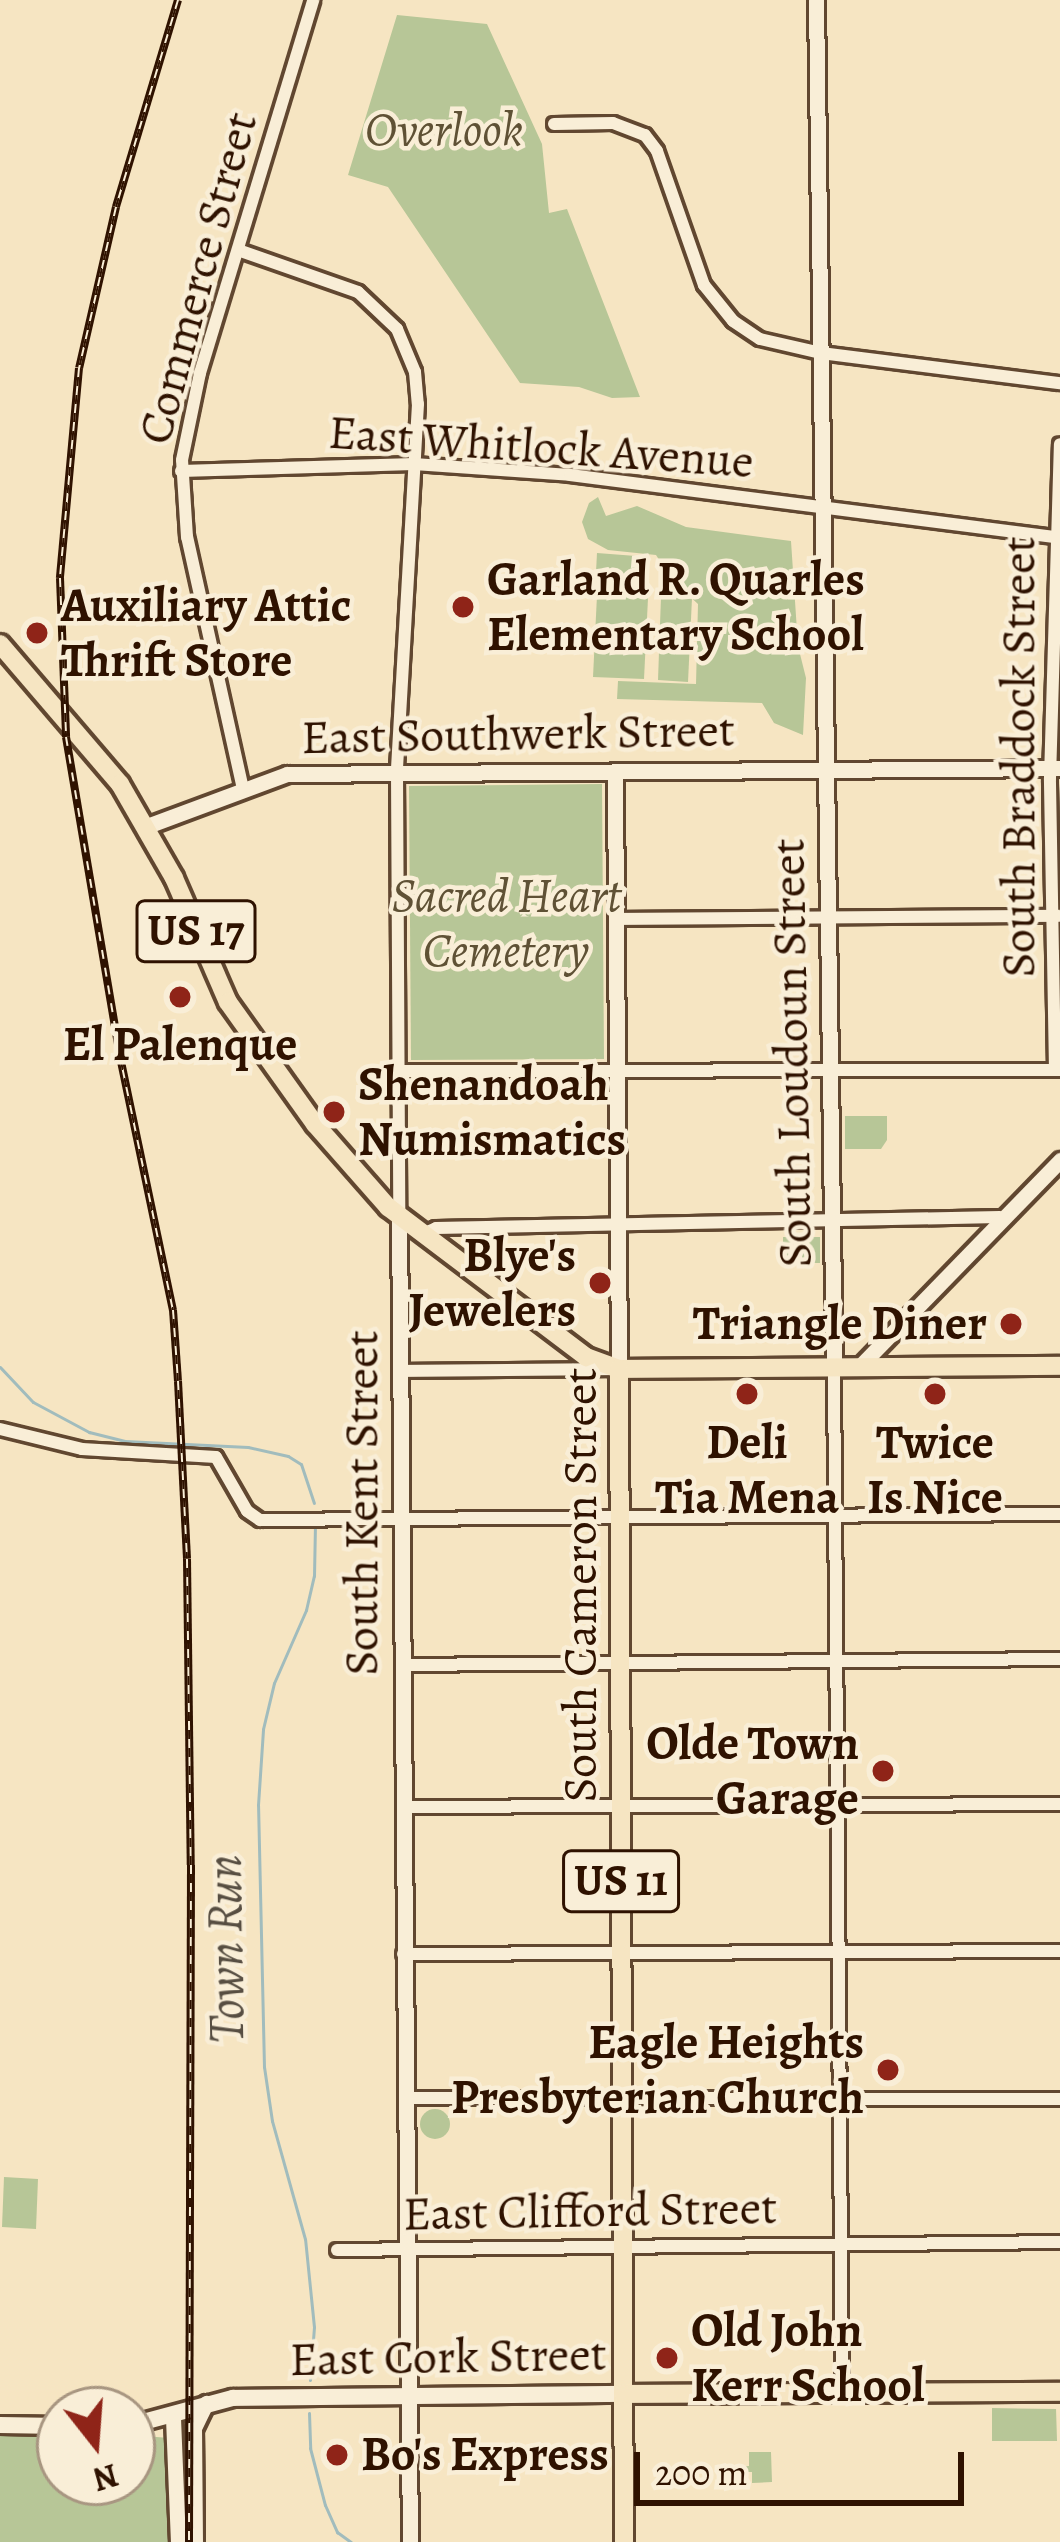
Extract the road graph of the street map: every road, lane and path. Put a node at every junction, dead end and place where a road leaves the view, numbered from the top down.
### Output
1 (313, 0) edge
2 (816, 0) edge
3 (554, 124) dead end
4 (238, 250) junction
5 (820, 352) junction
6 (1060, 383) edge
7 (1060, 445) edge
8 (414, 464) junction
9 (181, 471) junction
10 (823, 507) junction
11 (1058, 538) edge
12 (0, 644) edge
13 (1057, 768) edge
14 (615, 771) junction
15 (827, 771) junction
16 (397, 773) junction
17 (243, 789) junction
18 (147, 826) junction
19 (1056, 916) edge
20 (829, 918) junction
21 (616, 919) junction
22 (1057, 1070) edge
23 (398, 1071) junction
24 (617, 1071) junction
25 (831, 1071) junction
26 (1060, 1160) edge
27 (399, 1214) junction
28 (1000, 1217) junction
29 (832, 1220) junction
30 (618, 1223) junction
31 (425, 1233) junction
32 (1060, 1366) edge
33 (834, 1367) junction
34 (859, 1367) junction
35 (620, 1369) junction
36 (400, 1371) junction
37 (0, 1429) edge
38 (1060, 1514) edge
39 (837, 1515) junction
40 (620, 1516) junction
41 (400, 1518) junction
42 (1060, 1659) edge
43 (838, 1660) junction
44 (620, 1663) junction
45 (403, 1665) junction
46 (1060, 1804) edge
47 (839, 1805) junction
48 (621, 1806) junction
49 (403, 1807) junction
50 (1060, 1951) edge
51 (841, 1952) junction
52 (622, 1953) junction
53 (404, 1954) junction
54 (405, 2098) junction
55 (622, 2099) junction
56 (1060, 2099) edge
57 (842, 2100) junction
58 (1060, 2242) edge
59 (843, 2243) junction
60 (622, 2247) junction
61 (408, 2248) junction
62 (337, 2250) dead end
63 (1060, 2392) edge
64 (842, 2393) junction
65 (623, 2394) junction
66 (409, 2398) junction
67 (206, 2403) junction
68 (173, 2418) junction
69 (156, 2421) edge
70 (0, 2425) edge
71 (36, 2426) edge
72 (178, 2542) edge
73 (195, 2542) edge
74 (410, 2542) edge
75 (624, 2542) edge

1 - 4 street, Commerce Street
2 - 5 street, South Loudoun Street
3 - 5 street
4 - 8 street, South Kent Street
4 - 9 street, Commerce Street
5 - 6 street
5 - 10 street, South Loudoun Street
7 - 11 street, South Braddock Street
8 - 9 street, East Whitlock Avenue
8 - 10 street, East Whitlock Avenue
8 - 16 street, South Kent Street
9 - 17 street, Commerce Street
10 - 11 street, East Whitlock Avenue
10 - 15 street, South Loudoun Street
11 - 13 street, South Braddock Street
12 - 18 main road, US 17
13 - 15 street, East Southwerk Street
13 - 19 street, South Braddock Street
14 - 15 street, East Southwerk Street
14 - 16 street, East Southwerk Street
14 - 21 street, South Cameron Street
15 - 20 street, South Loudoun Street
16 - 17 street, East Southwerk Street
16 - 23 street, South Kent Street
17 - 18 street, East Southwerk Street
18 - 27 main road, US 17
19 - 20 street
19 - 22 street, South Braddock Street
20 - 21 street
20 - 25 street, South Loudoun Street
21 - 24 street, South Cameron Street
22 - 25 street
23 - 24 street
23 - 27 street, South Kent Street
24 - 25 street
24 - 30 street, South Cameron Street
25 - 29 street, South Loudoun Street
26 - 28 street
27 - 31 main road, US 17
27 - 36 street, South Kent Street
28 - 29 street
28 - 34 street
29 - 30 street
29 - 33 street, South Loudoun Street
30 - 31 street
30 - 35 street, South Cameron Street
31 - 35 main road, US 17
32 - 34 main road
33 - 34 main road
33 - 35 main road
33 - 39 street, South Loudoun Street
35 - 36 street
35 - 40 main road, South Cameron Street / US 11
36 - 41 street, South Kent Street
37 - 41 street
38 - 39 street
39 - 40 street
39 - 43 street, South Loudoun Street
40 - 41 street
40 - 44 main road, South Cameron Street / US 11
41 - 45 street, South Kent Street
42 - 43 street
43 - 44 street
43 - 47 street, South Loudoun Street
44 - 45 street
44 - 48 main road, South Cameron Street / US 11
45 - 49 street, South Kent Street
46 - 47 street
47 - 48 street
47 - 51 street, South Loudoun Street
48 - 49 street
48 - 52 main road, South Cameron Street / US 11
49 - 53 street, South Kent Street
50 - 51 street
51 - 52 street
51 - 57 street, South Loudoun Street
52 - 53 street
52 - 55 main road, South Cameron Street / US 11
53 - 54 street, South Kent Street
54 - 55 street
54 - 61 street, South Kent Street
55 - 57 street
55 - 60 main road, South Cameron Street / US 11
56 - 57 street
57 - 59 street, South Loudoun Street
58 - 59 street, East Clifford Street
59 - 60 street, East Clifford Street
59 - 64 street, South Loudoun Street
60 - 61 street, East Clifford Street
60 - 65 main road, South Cameron Street / US 11
61 - 62 street, East Clifford Street
61 - 66 street, South Kent Street
63 - 64 main road, East Cork Street
64 - 65 main road, East Cork Street
65 - 66 main road, East Cork Street
65 - 75 main road, South Cameron Street / US 11
66 - 67 main road, East Cork Street
66 - 74 street, South Kent Street
67 - 68 main road, East Cork Street
67 - 73 street
68 - 69 main road, East Cork Street
68 - 72 street
70 - 71 main road

